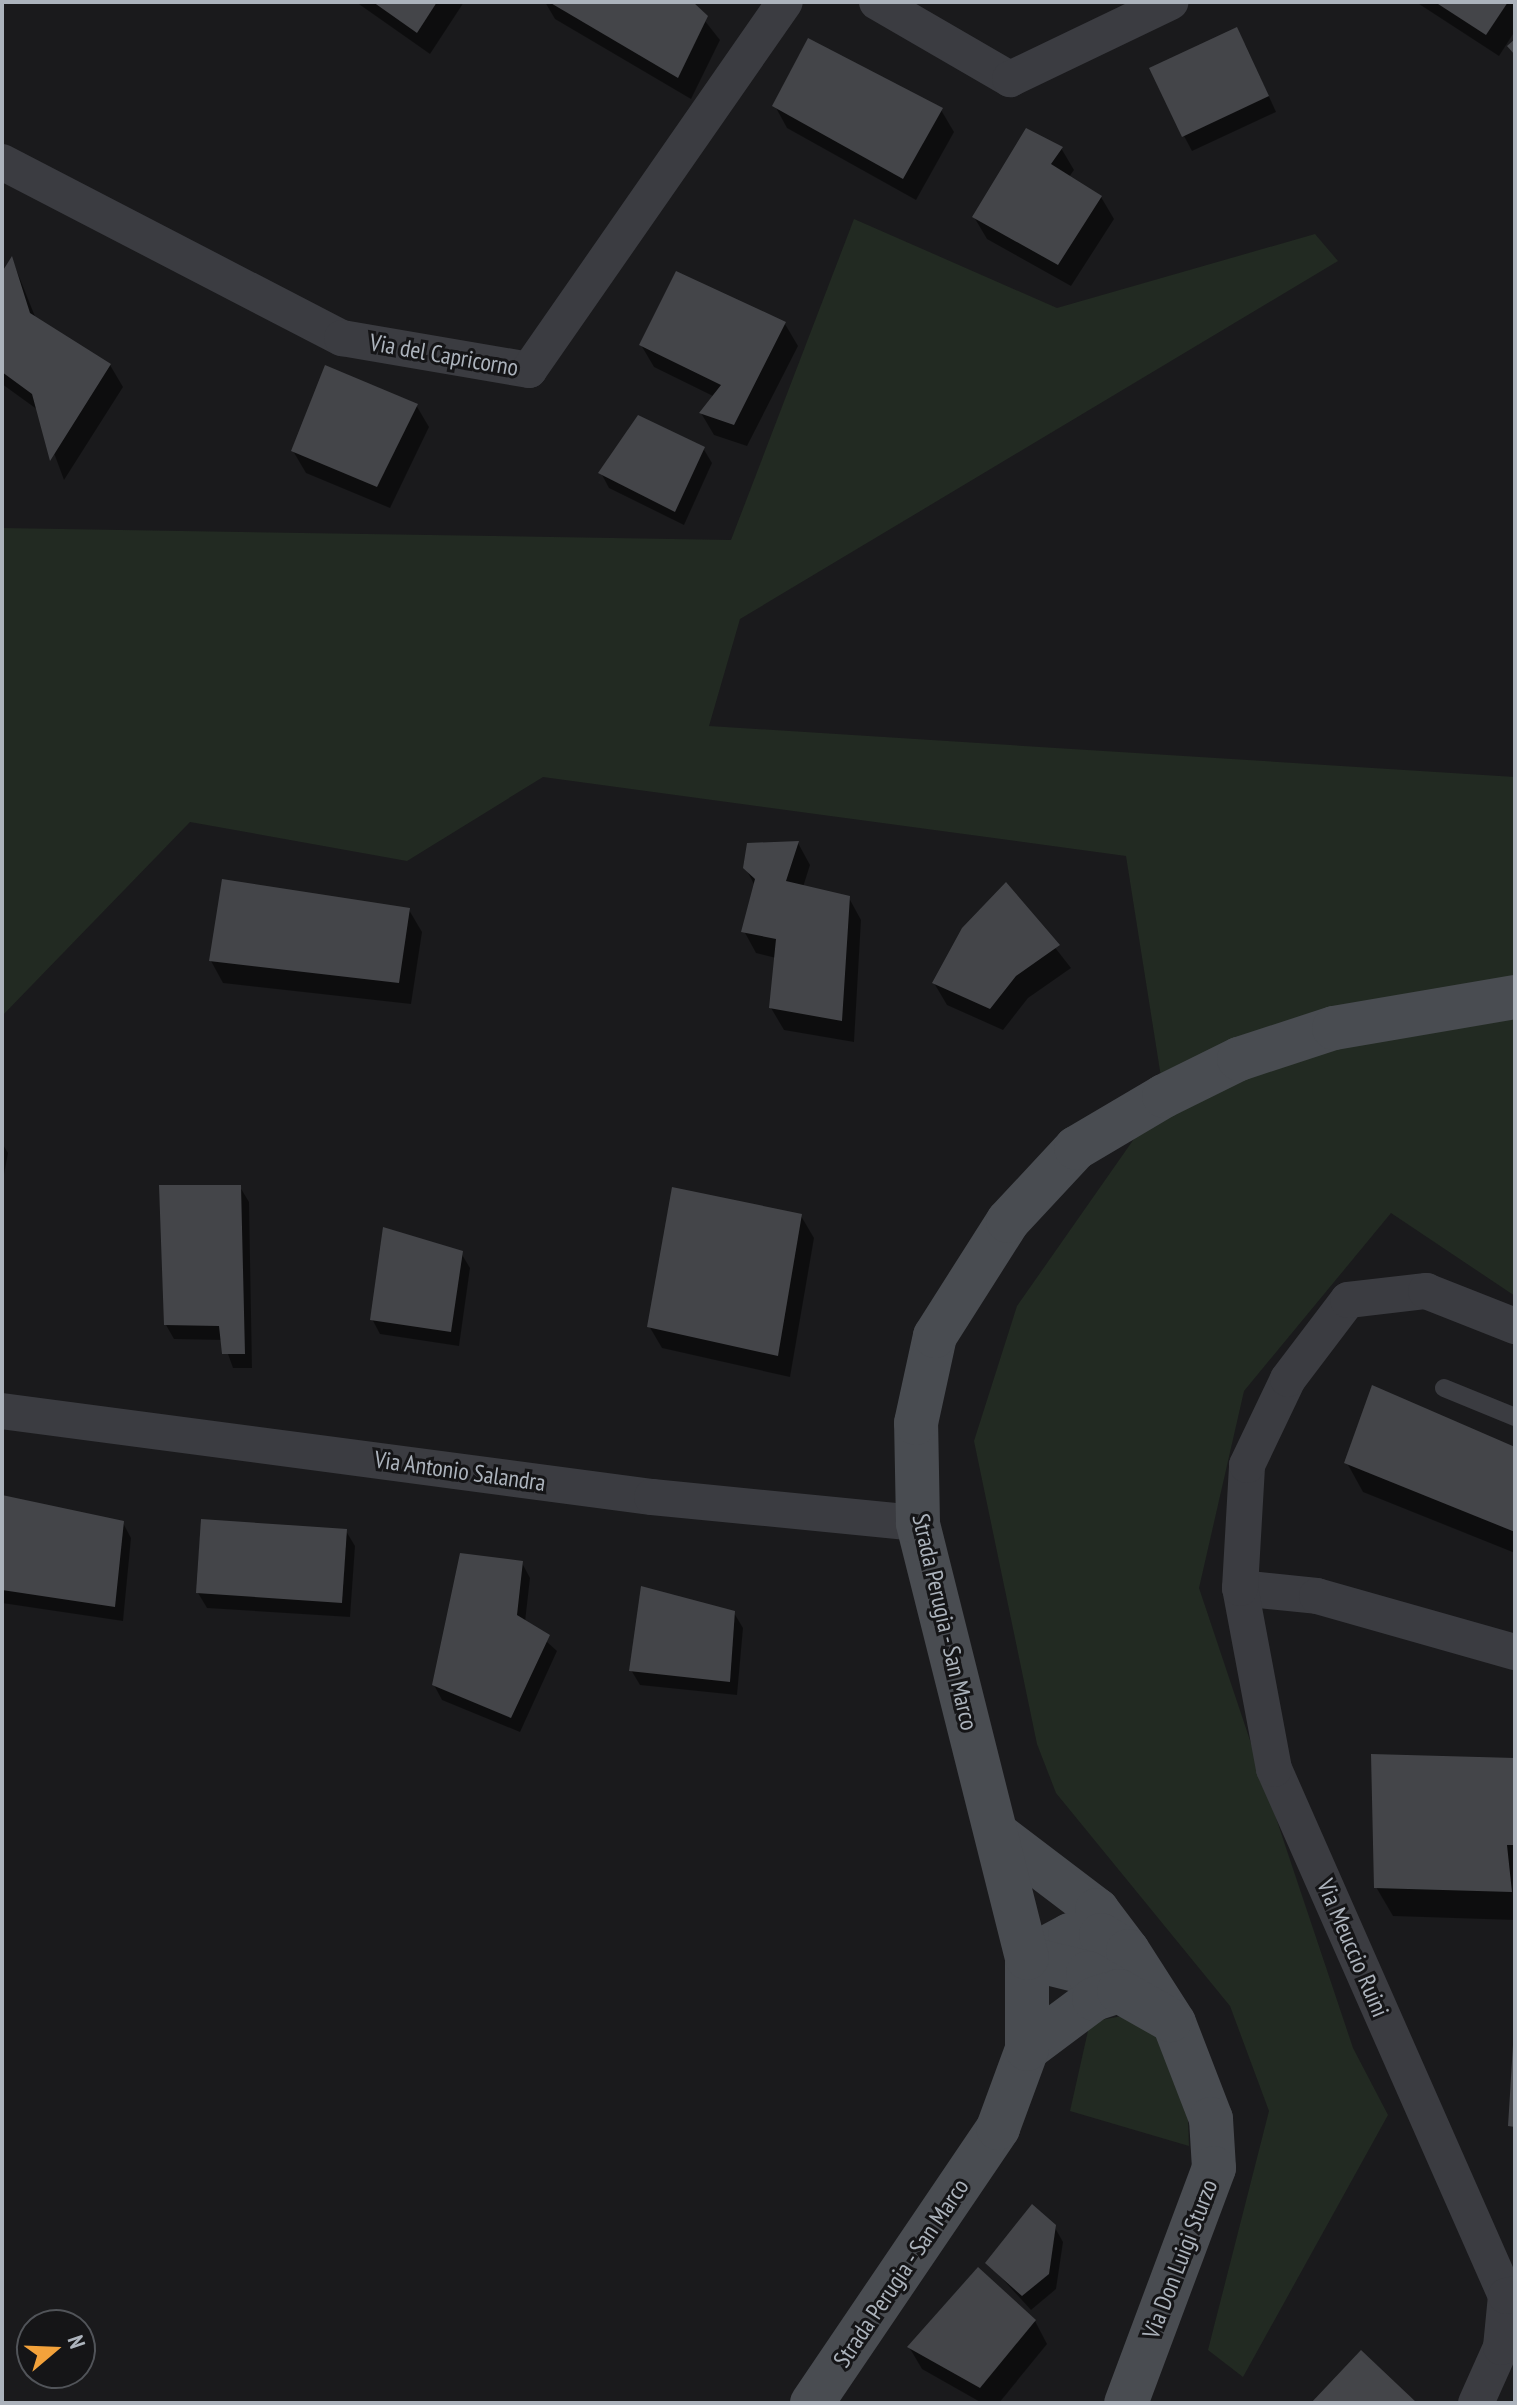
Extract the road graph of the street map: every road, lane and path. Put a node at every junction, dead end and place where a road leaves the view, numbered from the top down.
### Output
1 (785, 2) edge
2 (877, 2) edge
3 (1171, 2) edge
4 (2, 162) edge
5 (1515, 997) edge
6 (1515, 1326) edge
7 (1444, 1388) dead end
8 (2, 1411) edge
9 (1515, 1417) edge
10 (918, 1523) junction
11 (1240, 1588) junction
12 (1515, 1652) edge
13 (1001, 1837) junction
14 (1027, 1958) junction
15 (1123, 1971) junction
16 (1027, 2049) junction
17 (1510, 2295) edge
18 (812, 2403) edge
19 (1126, 2403) edge
20 (1476, 2403) edge

1 - 4 street, Via del Capricorno
2 - 3 street
5 - 10 main road, Strada Perugia - San Marco
6 - 11 street, Via Meuccio Ruini
7 - 9 lane
8 - 10 street, Via Antonio Salandra
10 - 13 main road, Strada Perugia - San Marco
11 - 12 street
11 - 17 street, Via Meuccio Ruini
13 - 14 main road, Strada Perugia - San Marco
13 - 15 main road, Via Don Luigi Sturzo
14 - 15 main road, Via Don Luigi Sturzo
14 - 16 main road, Strada Perugia - San Marco
15 - 16 main road
15 - 19 main road, Via Don Luigi Sturzo
16 - 18 main road, Strada Perugia - San Marco
17 - 20 street

